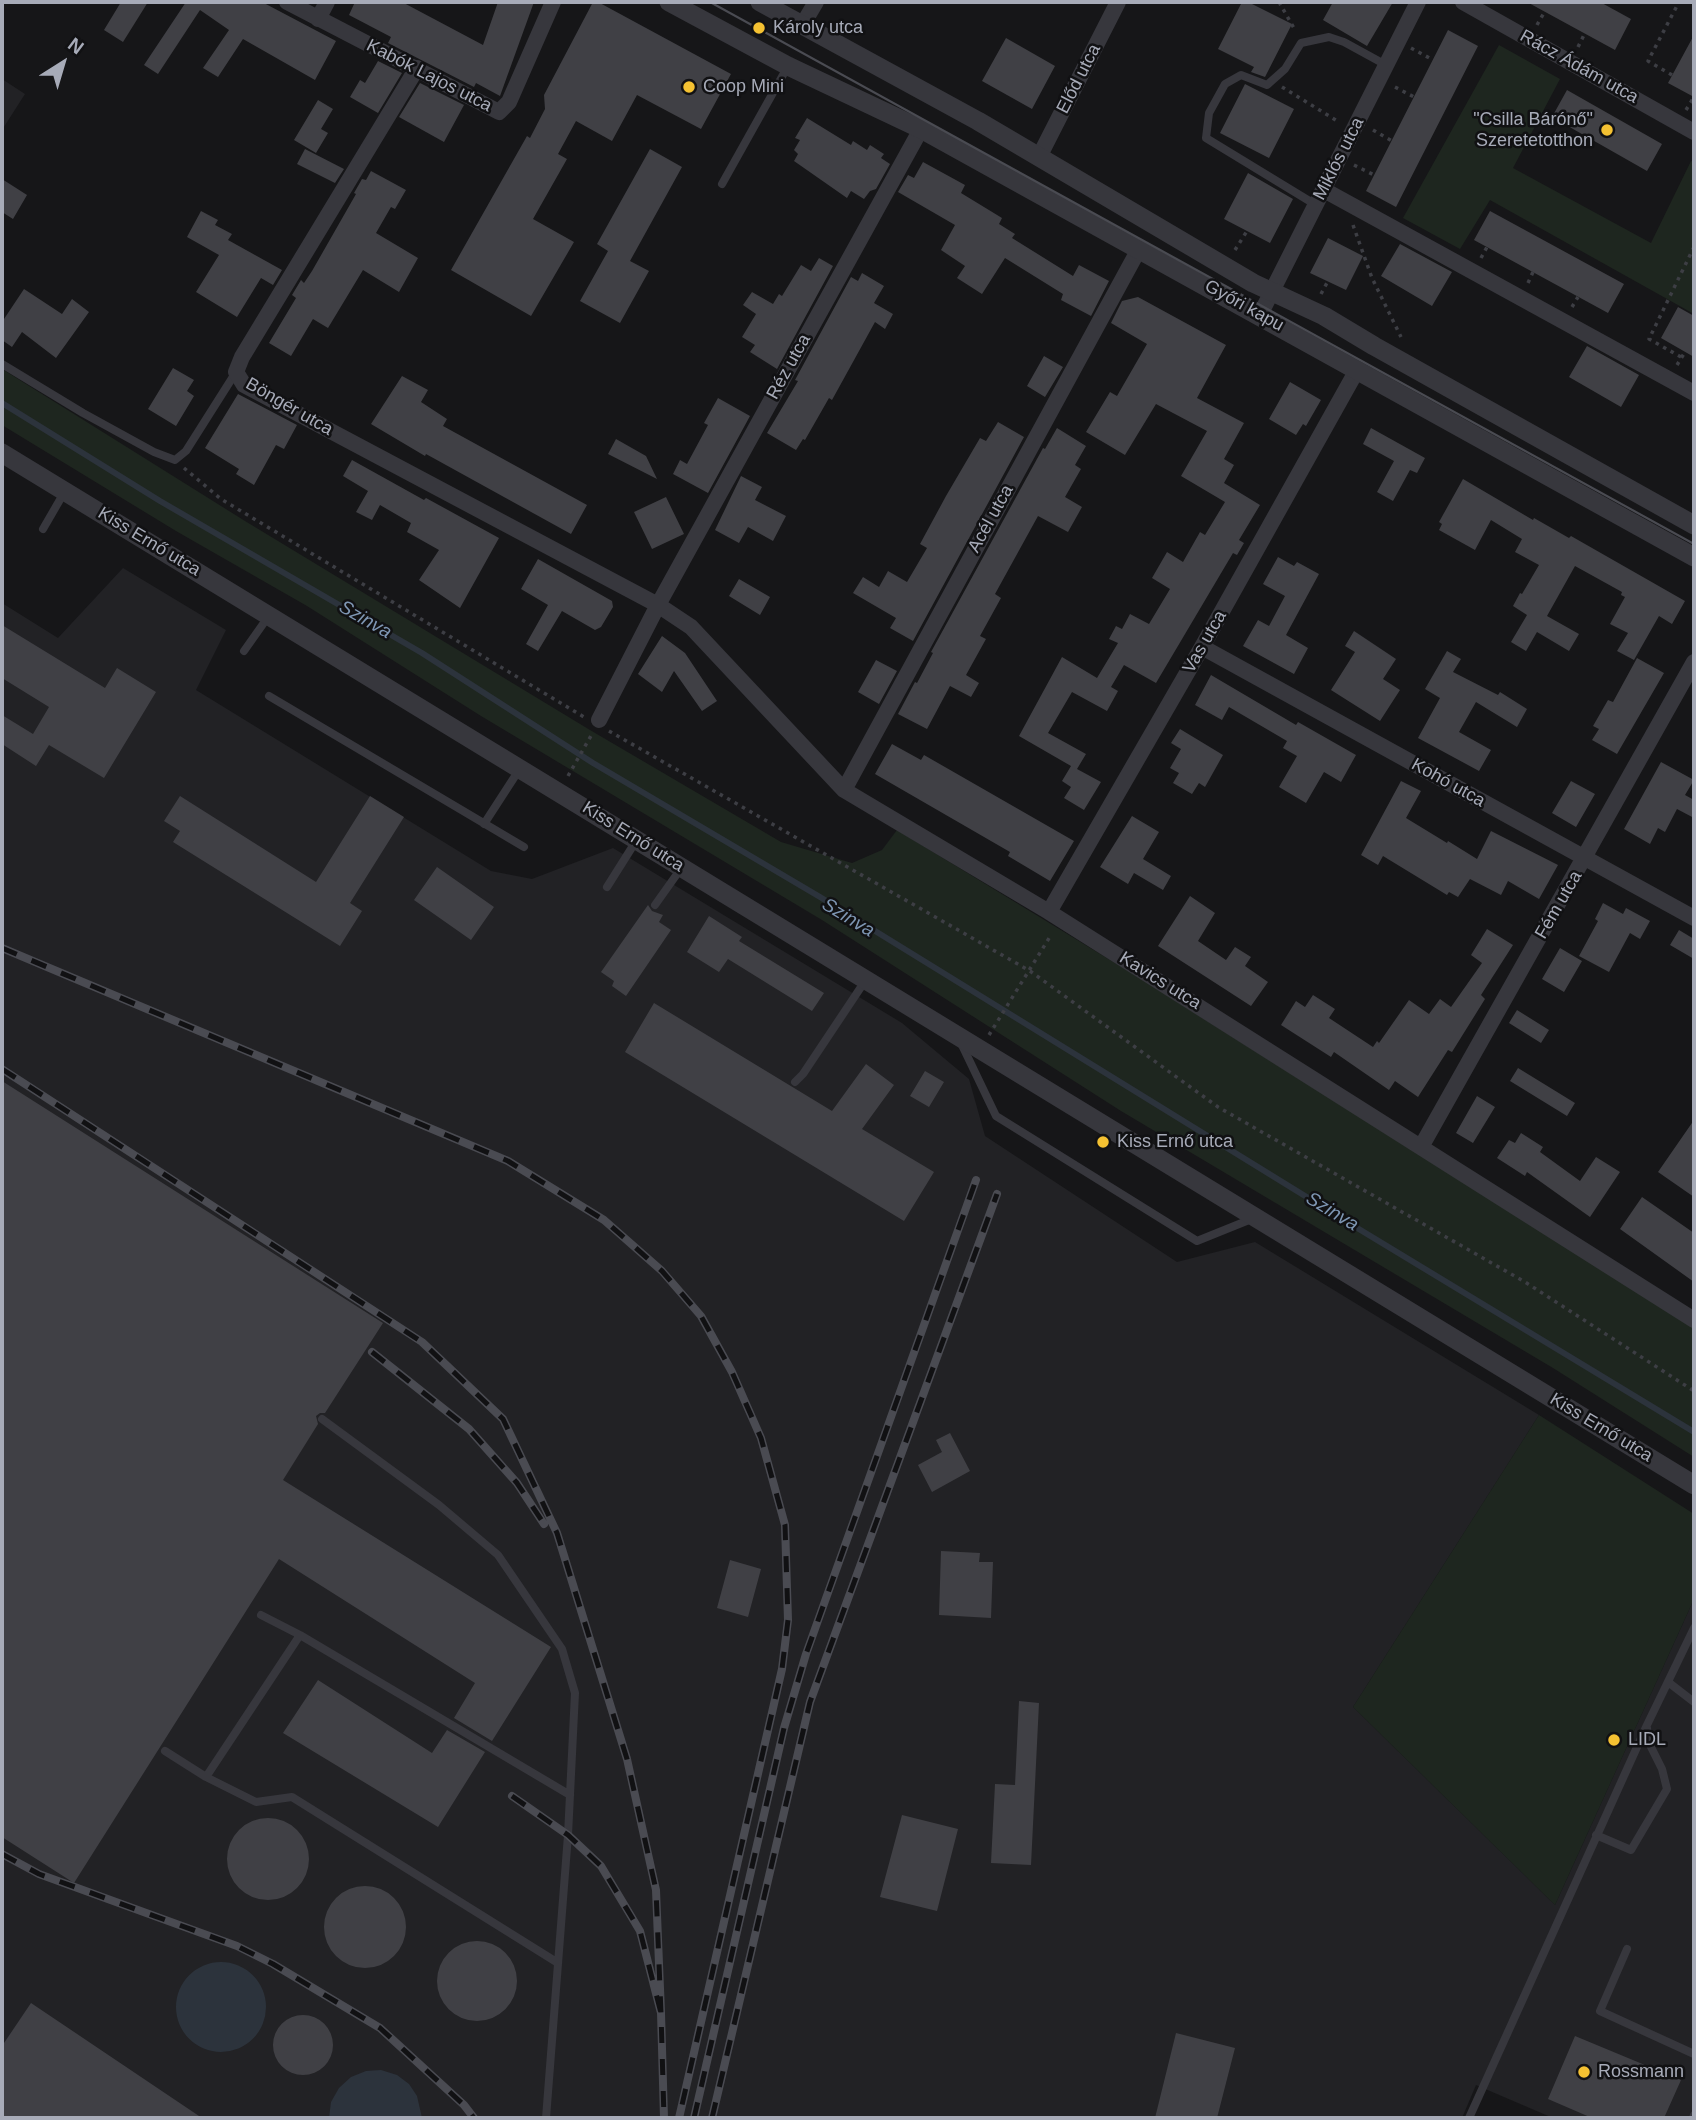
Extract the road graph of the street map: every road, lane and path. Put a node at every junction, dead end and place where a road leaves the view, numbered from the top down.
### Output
1 (287, 2) edge
2 (327, 2) edge
3 (554, 2) edge
4 (669, 2) edge
5 (760, 2) edge
6 (816, 2) edge
7 (1118, 2) edge
8 (1279, 2) edge
9 (1418, 2) edge
10 (1463, 2) edge
11 (1679, 2) edge
12 (1545, 11) dead end
13 (318, 19) junction
14 (803, 24) junction
15 (1533, 32) dead end
16 (1585, 33) dead end
17 (1301, 43) junction
18 (1406, 45) dead end
19 (1573, 55) dead end
20 (1433, 60) dead end
21 (1386, 65) junction
22 (788, 66) junction
23 (417, 68) junction
24 (1672, 75) dead end
25 (1272, 81) junction
26 (1387, 83) dead end
27 (1414, 97) dead end
28 (1343, 124) dead end
29 (1365, 125) dead end
30 (921, 129) junction
31 (1694, 132) edge
32 (1392, 141) dead end
33 (1039, 157) junction
34 (1349, 163) dead end
35 (1374, 175) dead end
36 (722, 184) dead end
37 (1324, 190) junction
38 (1343, 201) junction
39 (1316, 205) junction
40 (1247, 231) dead end
41 (1694, 247) edge
42 (1139, 249) junction
43 (1233, 254) dead end
44 (1328, 281) dead end
45 (1272, 293) junction
46 (1321, 294) dead end
47 (1260, 315) junction
48 (1401, 337) dead end
49 (1681, 357) dead end
50 (2, 364) edge
51 (1357, 370) junction
52 (236, 372) junction
53 (1694, 393) edge
54 (2, 453) edge
55 (175, 460) junction
56 (65, 491) junction
57 (1694, 524) edge
58 (43, 530) dead end
59 (1694, 557) edge
60 (658, 605) junction
61 (270, 615) junction
62 (1202, 647) junction
63 (244, 651) dead end
64 (1694, 663) edge
65 (269, 696) dead end
66 (599, 724) junction
67 (574, 766) dead end
68 (520, 767) junction
69 (844, 790) junction
70 (484, 824) junction
71 (637, 839) junction
72 (524, 848) dead end
73 (1585, 858) junction
74 (682, 867) junction
75 (607, 887) dead end
76 (655, 905) dead end
77 (1049, 912) junction
78 (1694, 918) edge
79 (1030, 971) junction
80 (867, 978) junction
81 (994, 1028) dead end
82 (959, 1037) junction
83 (795, 1082) dead end
84 (1421, 1147) junction
85 (1256, 1217) junction
86 (1694, 1320) edge
87 (1694, 1391) edge
88 (322, 1419) dead end
89 (1694, 1485) edge
90 (261, 1615) dead end
91 (1694, 1628) edge
92 (300, 1635) junction
93 (1668, 1682) junction
94 (1694, 1702) edge
95 (1647, 1725) junction
96 (165, 1751) dead end
97 (206, 1777) junction
98 (570, 1796) junction
99 (1596, 1835) junction
100 (1627, 1949) dead end
101 (558, 1963) junction
102 (1694, 2054) edge
103 (546, 2118) edge
104 (1469, 2118) edge

1 - 13 street, Kabók Lajos utca
2 - 13 street
3 - 23 street, Kabók Lajos utca
4 - 22 street, Győri kapu
5 - 14 street, Győri kapu
6 - 14 street
7 - 33 street, Előd utca
8 - 17 path
9 - 21 street, Miklós utca
10 - 31 street, Rácz Ádám utca
11 - 24 path
12 - 15 path
13 - 23 street, Kabók Lajos utca
14 - 33 street, Győri kapu
16 - 19 path
17 - 21 lane
17 - 25 lane
18 - 20 path
21 - 37 street, Miklós utca
22 - 30 street, Győri kapu
22 - 36 lane
23 - 52 street, Böngér utca
25 - 28 path
25 - 39 lane
26 - 27 path
29 - 32 path
30 - 42 street, Győri kapu
30 - 60 street, Réz utca
33 - 45 street, Győri kapu
34 - 35 path
37 - 38 street
37 - 39 street, Miklós utca
38 - 48 path
38 - 53 street
39 - 45 street, Miklós utca
40 - 43 path
41 - 49 path
42 - 47 street, Győri kapu
42 - 69 street, Acél utca
44 - 46 path
45 - 47 street, Miklós utca
45 - 57 street, Győri kapu
47 - 51 street, Győri kapu
50 - 55 lane
51 - 59 street, Győri kapu
51 - 62 street, Vas utca
52 - 55 lane
52 - 60 street, Böngér utca
54 - 56 street, Kiss Ernő utca
55 - 66 path
56 - 58 lane
56 - 61 street, Kiss Ernő utca
60 - 66 street, Réz utca
60 - 69 street, Kavics utca
61 - 63 lane
61 - 68 street, Kiss Ernő utca
62 - 73 street, Kohó utca
62 - 77 street, Vas utca
64 - 73 street, Fém utca
65 - 70 lane
66 - 67 path
66 - 79 path
68 - 70 lane
68 - 71 street, Kiss Ernő utca
69 - 77 street, Kavics utca
70 - 72 lane
71 - 74 street, Kiss Ernő utca
71 - 75 lane
73 - 78 street, Kohó utca
73 - 84 street, Fém utca
74 - 76 lane
74 - 80 street, Kiss Ernő utca
77 - 79 path
77 - 84 street, Kavics utca
79 - 81 path
79 - 87 path
80 - 82 street, Kiss Ernő utca
80 - 83 lane
82 - 85 street, Kiss Ernő utca
82 - 85 lane
84 - 86 street, Kavics utca
85 - 89 street, Kiss Ernő utca
88 - 98 lane
90 - 92 lane
91 - 93 lane
92 - 97 lane
92 - 98 lane
93 - 94 lane
93 - 95 lane
95 - 99 lane
95 - 99 lane
96 - 97 lane
97 - 101 lane
98 - 101 lane
99 - 104 lane
100 - 102 lane
101 - 103 lane

